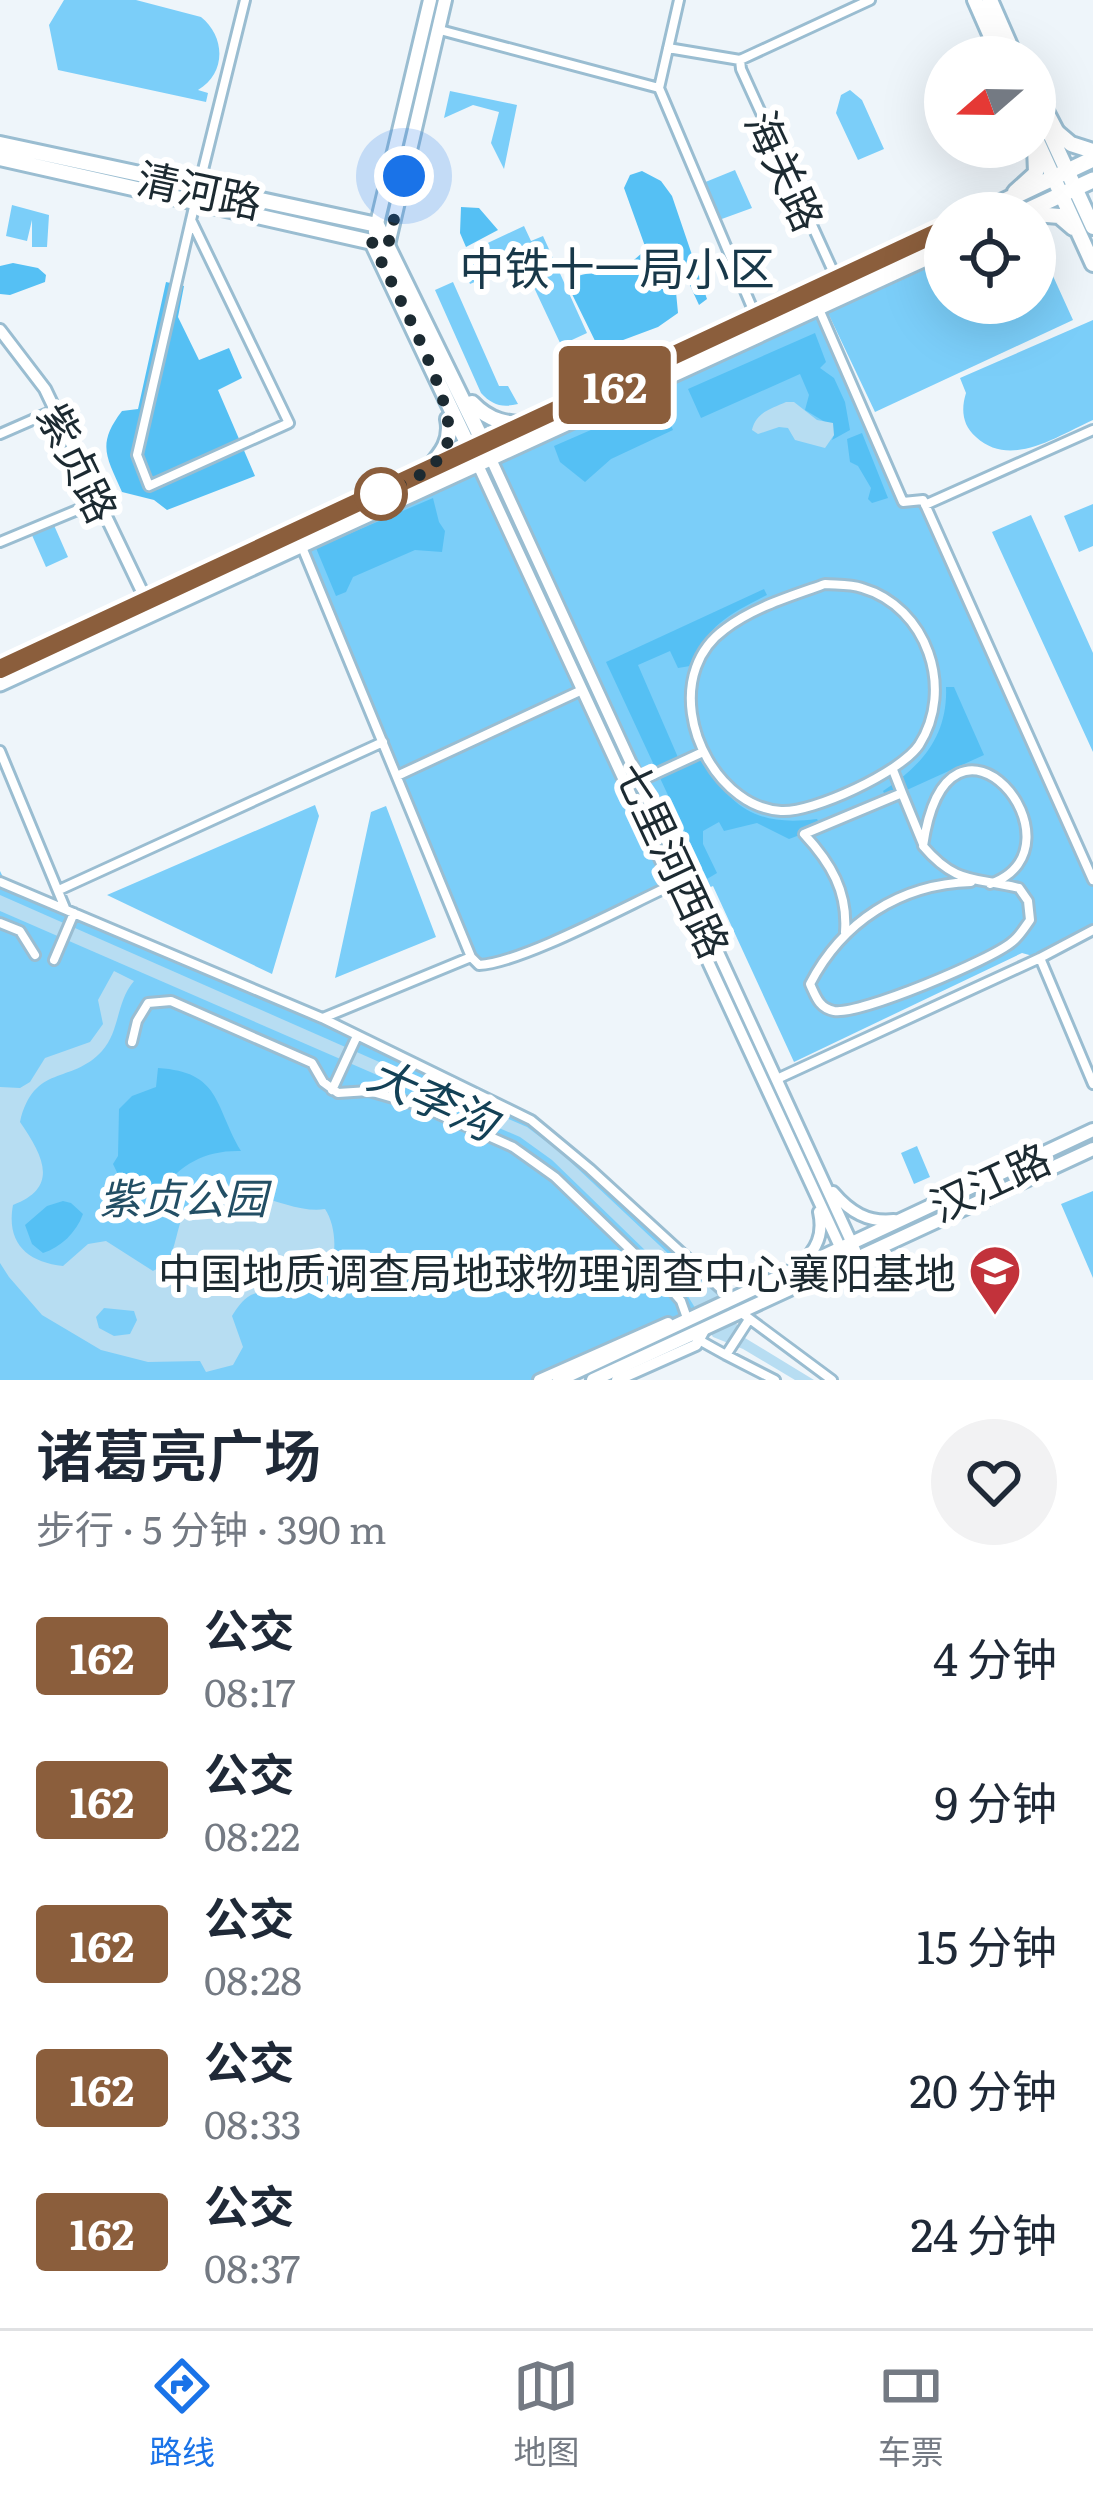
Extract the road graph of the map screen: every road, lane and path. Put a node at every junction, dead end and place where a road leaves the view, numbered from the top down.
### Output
1 (245, 0) edge
2 (430, 0) edge
3 (445, 0) edge
4 (679, 0) edge
5 (870, 0) edge
6 (973, 0) edge
7 (993, 0) edge
8 (438, 29) junction
9 (989, 36) edge
10 (1009, 36) edge
11 (668, 48) junction
12 (740, 60) junction
13 (658, 88) junction
14 (1056, 126) edge
15 (1056, 131) edge
16 (1060, 134) junction
17 (0, 144) edge
18 (1093, 155) edge
19 (0, 158) edge
20 (1056, 160) edge
21 (1036, 168) edge
22 (1055, 168) edge
23 (1060, 174) junction
24 (1093, 180) edge
25 (1069, 191) junction
26 (1016, 192) edge
27 (1023, 192) edge
28 (197, 195) junction
29 (387, 195) junction
30 (1056, 197) edge
31 (1093, 205) edge
32 (328, 216) junction
33 (1056, 216) edge
34 (191, 220) junction
35 (394, 221) junction
36 (377, 225) junction
37 (1088, 228) edge
38 (349, 237) junction
39 (924, 239) edge
40 (380, 244) junction
41 (924, 259) edge
42 (1093, 264) edge
43 (394, 273) junction
44 (837, 280) junction
45 (818, 307) junction
46 (757, 318) junction
47 (0, 329) edge
48 (459, 390) junction
49 (444, 397) junction
50 (55, 410) junction
51 (532, 424) junction
52 (1093, 430) edge
53 (0, 434) edge
54 (482, 456) junction
55 (424, 474) junction
56 (99, 501) junction
57 (926, 505) junction
58 (0, 542) edge
59 (301, 546) junction
60 (147, 602) junction
61 (0, 669) edge
62 (0, 683) edge
63 (582, 690) junction
64 (383, 742) junction
65 (0, 751) edge
66 (703, 752) junction
67 (893, 770) junction
68 (398, 776) junction
69 (640, 782) junction
70 (1022, 785) dead end
71 (902, 793) junction
72 (923, 846) junction
73 (1034, 854) dead end
74 (1093, 880) edge
75 (0, 882) edge
76 (971, 882) junction
77 (990, 884) junction
78 (672, 885) junction
79 (59, 890) junction
80 (71, 912) junction
81 (0, 923) edge
82 (1093, 930) edge
83 (845, 934) junction
84 (35, 955) dead end
85 (471, 957) junction
86 (1040, 958) junction
87 (54, 960) dead end
88 (322, 1018) junction
89 (357, 1037) junction
90 (132, 1042) dead end
91 (776, 1079) junction
92 (1093, 1084) edge
93 (332, 1090) junction
94 (1093, 1130) edge
95 (1093, 1150) edge
96 (818, 1184) junction
97 (915, 1215) junction
98 (850, 1254) junction
99 (782, 1278) junction
100 (742, 1316) junction
101 (691, 1318) junction
102 (701, 1336) junction
103 (728, 1352) junction
104 (640, 1358) edge
105 (539, 1380) edge
106 (559, 1380) edge
107 (593, 1380) edge
108 (617, 1380) edge
109 (776, 1380) edge
110 (832, 1380) edge

1 - 28 street
2 - 29 main road
3 - 8 main road
4 - 11 street
5 - 12 street, 海关路
6 - 9 main road
7 - 10 main road
8 - 13 street
8 - 35 main road
11 - 12 street, 海关路
11 - 13 street
12 - 44 street, 海关路
13 - 46 street
14 - 16 street
15 - 16 main road
16 - 18 main road
17 - 28 main road, 清河路
18 - 23 highway
19 - 28 main road, 清河路
20 - 23 main road
21 - 26 main road
22 - 23 main road
23 - 25 main road
23 - 27 highway
24 - 25 highway
25 - 30 highway
25 - 37 main road
28 - 32 main road, 清河路
28 - 34 street
28 - 38 main road, 清河路
29 - 32 main road
29 - 36 main road
31 - 37 main road
32 - 36 main road, 清河路
33 - 37 main road
34 - 34 street
35 - 40 main road
35 - 43 main road
36 - 40 main road
37 - 42 main road
38 - 40 main road, 清河路
38 - 43 main road
39 - 44 highway
40 - 43 main road
41 - 45 highway
43 - 48 main road
43 - 49 main road
44 - 46 highway
45 - 54 highway
45 - 57 street
46 - 51 highway
47 - 50 street, 紫贞路
48 - 51 main road
48 - 54 main road
49 - 54 main road
49 - 55 main road
50 - 53 street
50 - 56 street, 紫贞路
51 - 54 highway
52 - 57 street
54 - 55 highway
54 - 59 highway
54 - 63 street, 七里河西路
54 - 69 street, 七里河西路
55 - 60 highway
56 - 58 street
56 - 60 street, 紫贞路
57 - 74 street
59 - 62 highway
59 - 64 street
60 - 61 highway
63 - 68 street
63 - 78 street, 七里河西路
64 - 68 street
64 - 79 street
65 - 79 street
66 - 67 street
66 - 67 street
66 - 69 street
67 - 71 street
68 - 85 street
69 - 91 street, 七里河西路
70 - 72 street
71 - 72 street
71 - 83 street
72 - 76 street
73 - 77 street
75 - 80 street
76 - 77 street
76 - 83 street
77 - 83 street
78 - 85 street
78 - 96 street, 七里河西路
79 - 80 street
80 - 87 street
80 - 88 street
81 - 84 street
82 - 86 street
85 - 88 street
86 - 91 street
86 - 92 street
88 - 89 street
89 - 93 street
89 - 100 street
90 - 93 street
91 - 96 street, 七里河西路
93 - 101 street
94 - 97 main road, 汉江路
95 - 98 main road, 汉江路
96 - 97 street
96 - 98 street, 七里河西路
96 - 99 street
97 - 98 main road, 汉江路
98 - 99 main road, 汉江路
98 - 100 main road, 汉江路
99 - 100 main road, 汉江路
100 - 101 main road, 汉江路
100 - 102 main road, 汉江路
100 - 103 street
100 - 110 street
101 - 104 main road, 汉江路
102 - 103 street
102 - 104 main road, 汉江路
103 - 109 street
104 - 105 street
104 - 106 main road, 汉江路
104 - 107 main road, 汉江路
104 - 108 street

